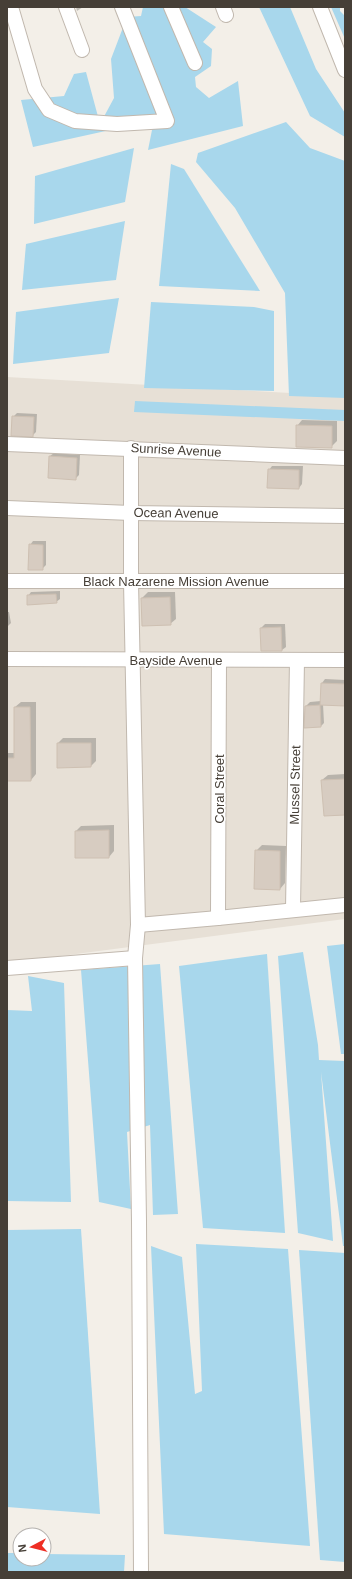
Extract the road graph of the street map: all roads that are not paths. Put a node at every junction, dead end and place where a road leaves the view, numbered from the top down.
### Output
1 (11, 7) edge
2 (66, 7) edge
3 (122, 7) edge
4 (171, 7) edge
5 (320, 7) edge
6 (82, 50) dead end
7 (195, 63) dead end
8 (345, 70) edge
9 (7, 444) edge
10 (131, 448) junction
11 (345, 458) edge
12 (7, 508) edge
13 (131, 513) junction
14 (345, 516) edge
15 (7, 581) edge
16 (345, 581) edge
17 (131, 582) junction
18 (7, 659) edge
19 (133, 660) junction
20 (220, 660) junction
21 (297, 660) junction
22 (345, 660) edge
23 (345, 905) edge
24 (293, 910) junction
25 (218, 918) junction
26 (138, 925) junction
27 (135, 958) junction
28 (7, 968) edge
29 (141, 1572) edge

1 - 3 street
2 - 6 street
4 - 7 street
5 - 8 street
9 - 10 street, Sunrise Avenue
10 - 11 street, Sunrise Avenue
10 - 13 street
12 - 13 street, Ocean Avenue
13 - 14 street, Ocean Avenue
13 - 17 street
15 - 17 street, Black Nazarene Mission Avenue
16 - 17 street, Black Nazarene Mission Avenue
17 - 19 street
18 - 19 street, Bayside Avenue
19 - 20 street, Bayside Avenue
19 - 26 street
20 - 21 street, Bayside Avenue
20 - 25 street, Coral Street
21 - 22 street, Bayside Avenue
21 - 24 street, Mussel Street
23 - 24 street
24 - 25 street
25 - 26 street
26 - 27 street
27 - 28 street
27 - 29 street

